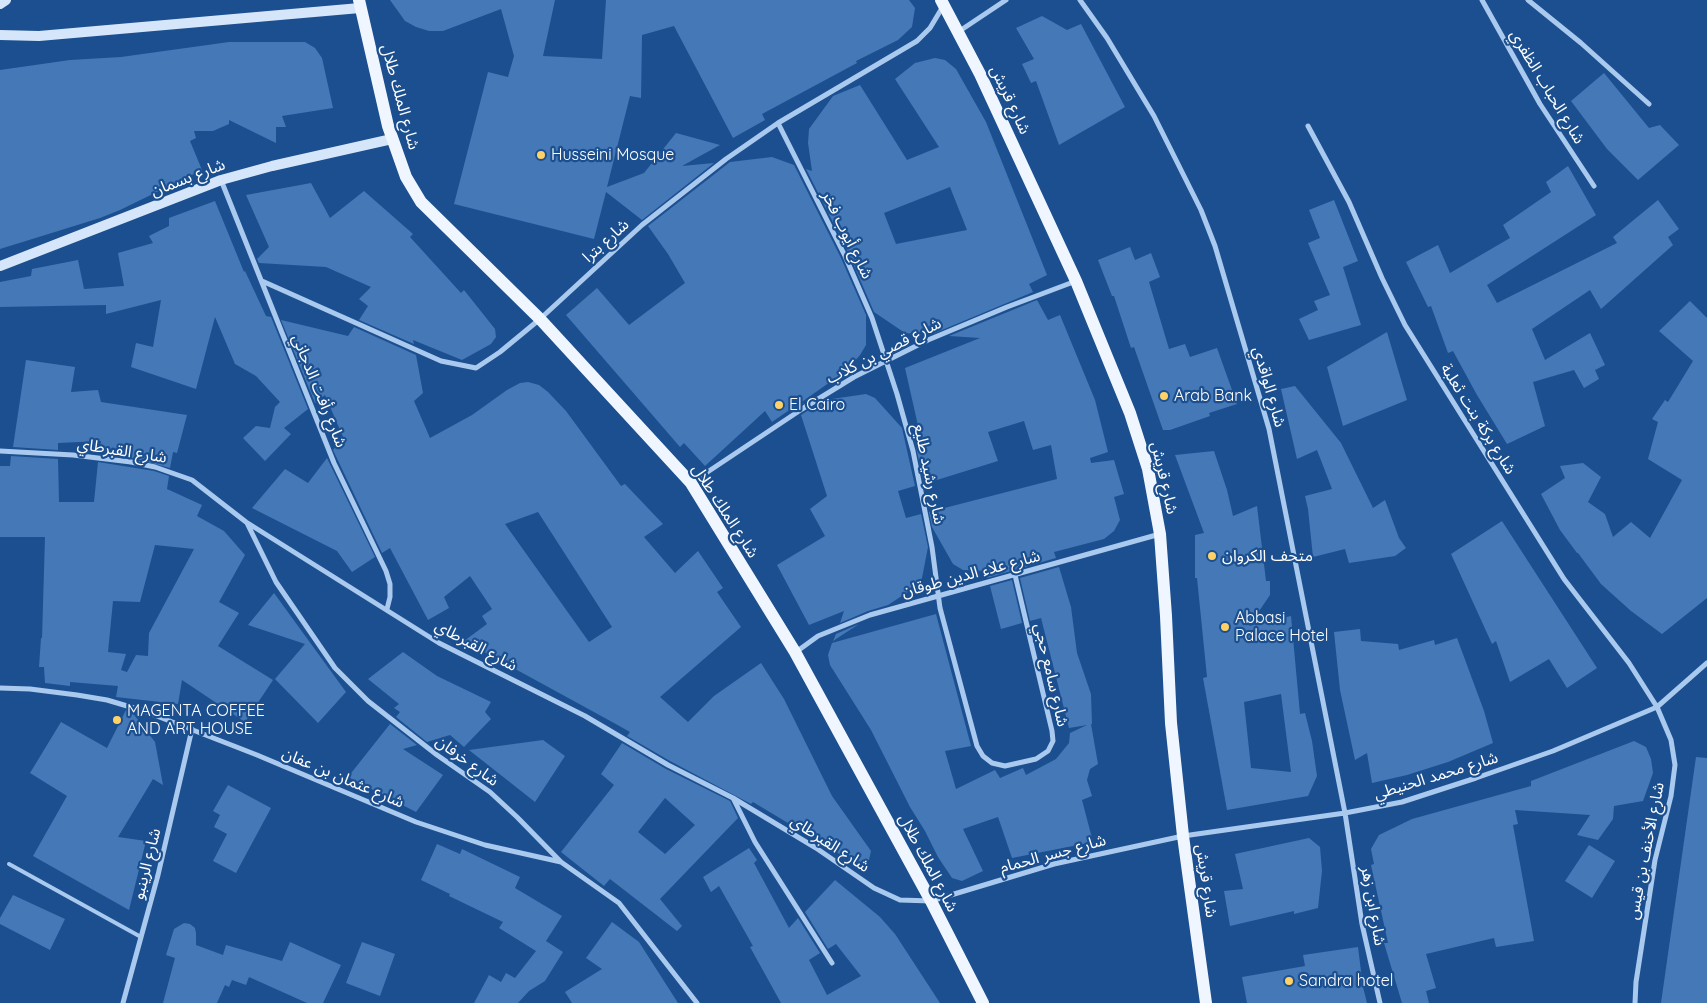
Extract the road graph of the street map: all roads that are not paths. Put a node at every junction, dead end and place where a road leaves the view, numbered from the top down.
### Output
1 (6, 0) edge
2 (1006, 0) edge
3 (1080, 0) edge
4 (1482, 0) edge
5 (1528, 0) edge
6 (942, 2) edge
7 (0, 4) edge
8 (359, 4) edge
9 (958, 32) junction
10 (0, 35) edge
11 (1649, 104) dead end
12 (778, 123) junction
13 (1308, 126) dead end
14 (392, 139) junction
15 (221, 180) junction
16 (1594, 186) dead end
17 (0, 266) edge
18 (262, 281) junction
19 (1076, 281) junction
20 (540, 318) junction
21 (886, 361) junction
22 (0, 451) edge
23 (691, 483) junction
24 (246, 522) junction
25 (1160, 534) junction
26 (1015, 575) junction
27 (938, 595) junction
28 (387, 609) junction
29 (796, 652) junction
30 (1707, 663) edge
31 (0, 688) edge
32 (1657, 707) junction
33 (192, 729) junction
34 (733, 798) junction
35 (1345, 813) junction
36 (1183, 836) junction
37 (561, 862) junction
38 (9, 864) dead end
39 (931, 901) junction
40 (141, 937) junction
41 (832, 963) dead end
42 (123, 1003) edge
43 (697, 1003) edge
44 (982, 1003) edge
45 (1206, 1003) edge
46 (1380, 1003) edge
47 (1635, 1003) edge

1 - 7 main road
2 - 9 street
3 - 35 street, شارع الواقدي
4 - 16 street, شارع الحباب الظفري
5 - 11 street
6 - 9 main road, شارع قريش
6 - 12 street, شارع بترا
8 - 10 main road
8 - 14 main road, شارع الملك طلال
9 - 19 main road, شارع قريش
12 - 20 street, شارع بترا
12 - 21 street, شارع أيوب فخر
13 - 32 street, شارع بركة بنت ثعلبة
14 - 15 main road, شارع بسمان
14 - 20 main road, شارع الملك طلال
15 - 17 main road, شارع بسمان
15 - 18 street, شارع رأفت الدجاني
18 - 20 street, شارع بترا
18 - 28 street, شارع رأفت الدجاني
19 - 21 street, شارع قصي بن كلاب
19 - 25 main road, شارع قريش
20 - 23 main road, شارع الملك طلال
21 - 23 street, شارع قصي بن كلاب
21 - 27 street, شارع رشيد طليع
22 - 24 street, شارع القبرطاي
23 - 29 main road, شارع الملك طلال
24 - 28 street, شارع القبرطاي
24 - 37 street, شارع خرفان
25 - 26 street, شارع علاء الدين طوقان
25 - 36 main road, شارع قريش
26 - 27 street, شارع علاء الدين طوقان
26 - 27 street, شارع سامع حجي
27 - 29 street, شارع علاء الدين طوقان
28 - 34 street, شارع القبرطاي
29 - 39 main road, شارع الملك طلال
30 - 32 street, شارع محمد الحنيطي
31 - 33 street, شارع عثمان بن عفان
32 - 35 street, شارع محمد الحنيطي
32 - 47 street, شارع الأحنف بن قيس
33 - 37 street, شارع عثمان بن عفان
33 - 40 street, شارع الرينبو
34 - 39 street, شارع القبرطاي
34 - 41 street
35 - 36 street, شارع محمد الحنيطي
35 - 46 street, شارع ابن زهر
36 - 39 street, شارع جسر الحمام
36 - 45 main road, شارع قريش
37 - 43 street, شارع خرفان
38 - 40 lane
39 - 44 main road, شارع الملك طلال
40 - 42 street, شارع الرينبو

